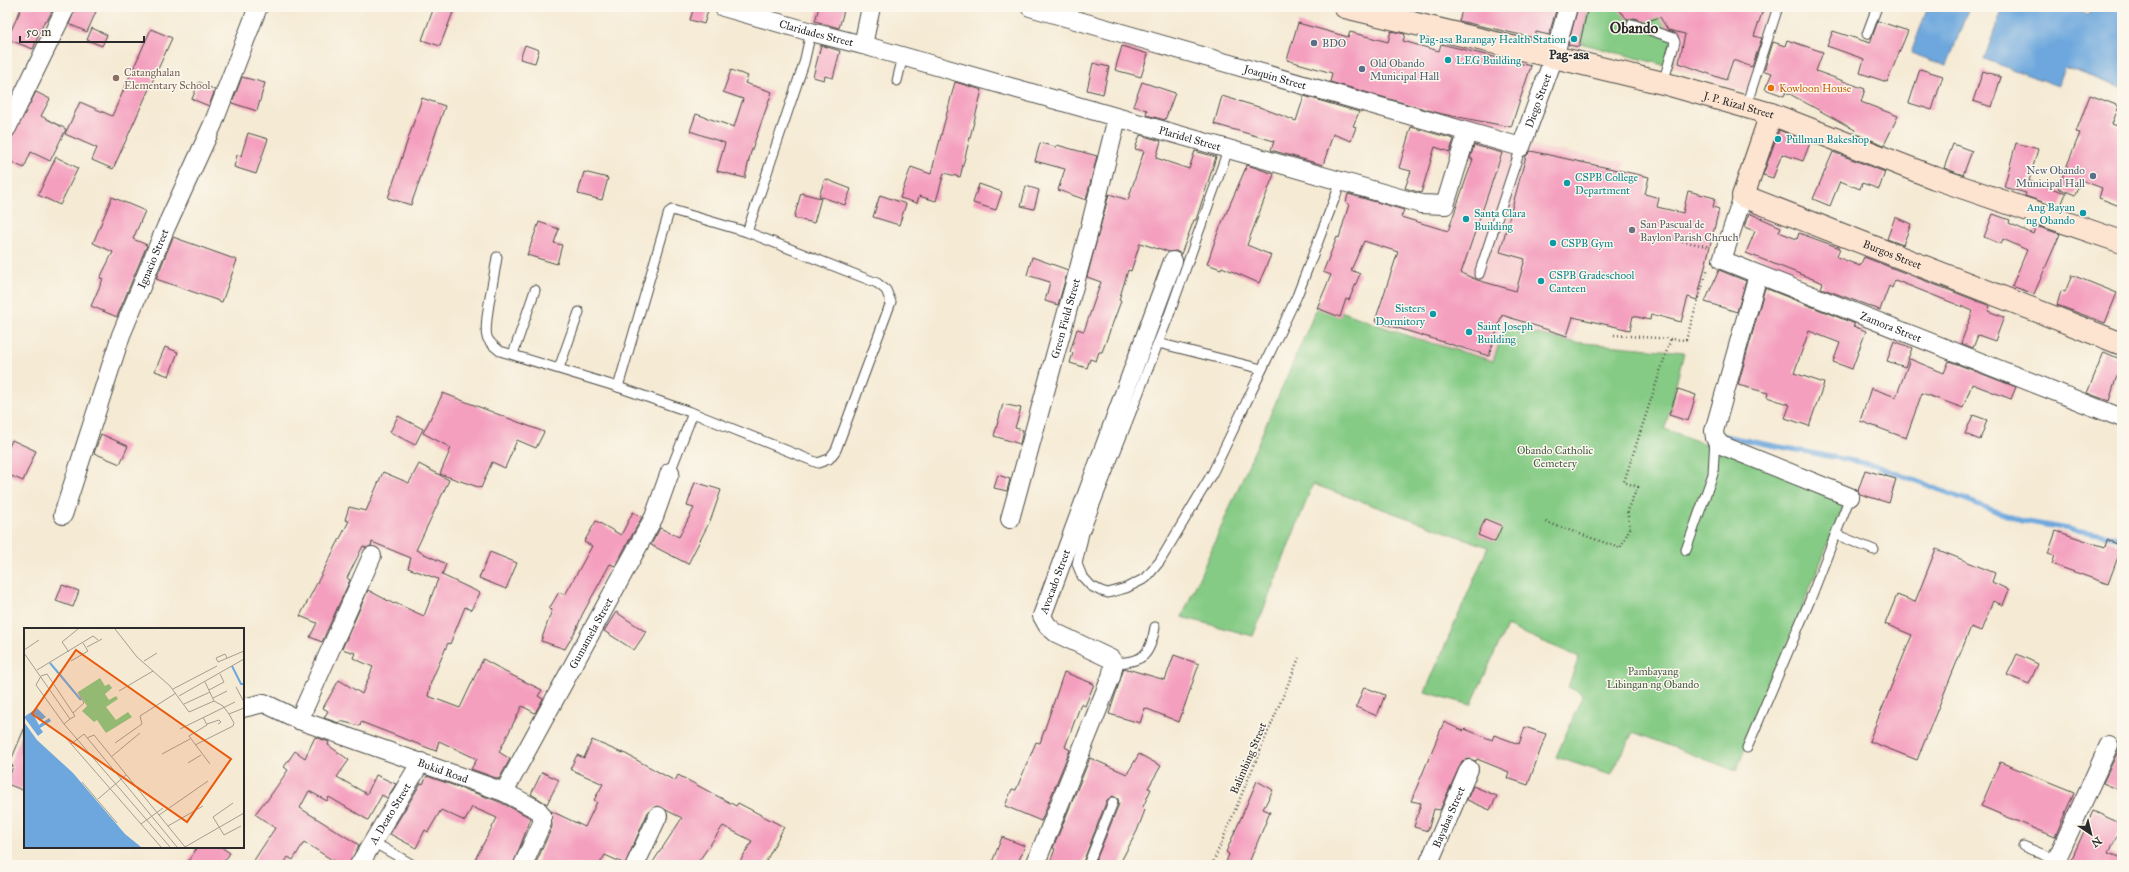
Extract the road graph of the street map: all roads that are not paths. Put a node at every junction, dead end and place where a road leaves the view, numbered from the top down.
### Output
1 (66, 7) edge
2 (258, 7) edge
3 (723, 7) edge
4 (872, 7) edge
5 (1030, 7) edge
6 (1345, 7) edge
7 (1568, 7) edge
8 (1778, 7) edge
9 (1877, 7) edge
10 (1632, 24) dead end
11 (811, 32) junction
12 (1867, 34) dead end
13 (864, 44) junction
14 (903, 56) junction
15 (1554, 57) junction
16 (897, 82) dead end
17 (1663, 83) junction
18 (1746, 107) junction
19 (1771, 114) junction
20 (1117, 118) junction
21 (7, 128) edge
22 (1467, 133) junction
23 (1521, 147) junction
24 (1228, 150) junction
25 (1341, 182) junction
26 (1741, 195) junction
27 (747, 232) junction
28 (2122, 242) edge
29 (497, 257) dead end
30 (1173, 261) dead end
31 (1479, 274) dead end
32 (1758, 275) junction
33 (535, 290) dead end
34 (579, 312) dead end
35 (1158, 343) junction
36 (2122, 344) edge
37 (513, 354) junction
38 (559, 368) junction
39 (1262, 369) junction
40 (618, 387) junction
41 (693, 413) junction
42 (2122, 418) edge
43 (1715, 438) junction
44 (670, 472) joint
45 (1850, 497) joint
46 (63, 515) dead end
47 (1010, 519) dead end
48 (1837, 535) junction
49 (1686, 550) dead end
50 (1874, 550) dead end
51 (372, 556) dead end
52 (1155, 628) dead end
53 (1114, 663) junction
54 (244, 708) edge
55 (299, 720) junction
56 (2109, 745) dead end
57 (1747, 748) dead end
58 (421, 762) junction
59 (1470, 769) dead end
60 (504, 792) junction
61 (1113, 802) dead end
62 (658, 816) dead end
63 (373, 842) junction
64 (2023, 846) dead end
65 (2055, 862) edge
66 (359, 865) edge
67 (413, 865) edge
68 (523, 865) edge
69 (634, 865) edge
70 (1035, 865) edge
71 (1088, 865) edge
72 (1428, 865) edge

1 - 21 street
2 - 46 street, Ignacio Street
3 - 11 street, Claridades Street
4 - 13 street
5 - 22 street, Joaquin Street
6 - 15 main road, J. P. Rizal Street
7 - 15 street, Diego Street
8 - 18 lane
9 - 12 lane
10 - 17 lane
11 - 13 street, Claridades Street
11 - 27 lane
13 - 14 street, Plaridel Street
14 - 16 lane
14 - 20 street, Plaridel Street
15 - 17 main road, J. P. Rizal Street
15 - 23 street, Diego Street
17 - 18 main road, J. P. Rizal Street
18 - 19 main road, J. P. Rizal Street
19 - 26 main road
19 - 28 main road, J. P. Rizal Street
20 - 24 street, Plaridel Street
20 - 47 street, Green Field Street
22 - 23 street, Joaquin Street
22 - 25 street, Plaridel Street
23 - 31 lane
24 - 25 street, Plaridel Street
24 - 35 lane
25 - 39 lane
26 - 32 street, Zamora Street
26 - 36 main road, Burgos Street
27 - 40 lane
27 - 41 lane
29 - 37 lane
30 - 53 street, Avocado Street
32 - 42 street, Zamora Street
32 - 43 street
33 - 37 lane
34 - 38 lane
35 - 39 lane
35 - 39 lane
37 - 38 lane
38 - 40 lane
40 - 41 lane
41 - 44 lane
43 - 45 street
43 - 49 lane
44 - 60 street, Gumamela Street
45 - 48 lane
48 - 50 lane
48 - 57 lane
51 - 55 street
52 - 53 lane
53 - 70 street
54 - 55 street, Bukid Road
55 - 58 street, Bukid Road
56 - 65 street
58 - 60 street, Bukid Road
58 - 63 street, A. Deato Street
59 - 72 street, Bayabas Street
60 - 68 street, Bukid Road
61 - 71 lane
62 - 69 street
63 - 66 street, A. Deato Street
63 - 67 lane
64 - 65 lane

